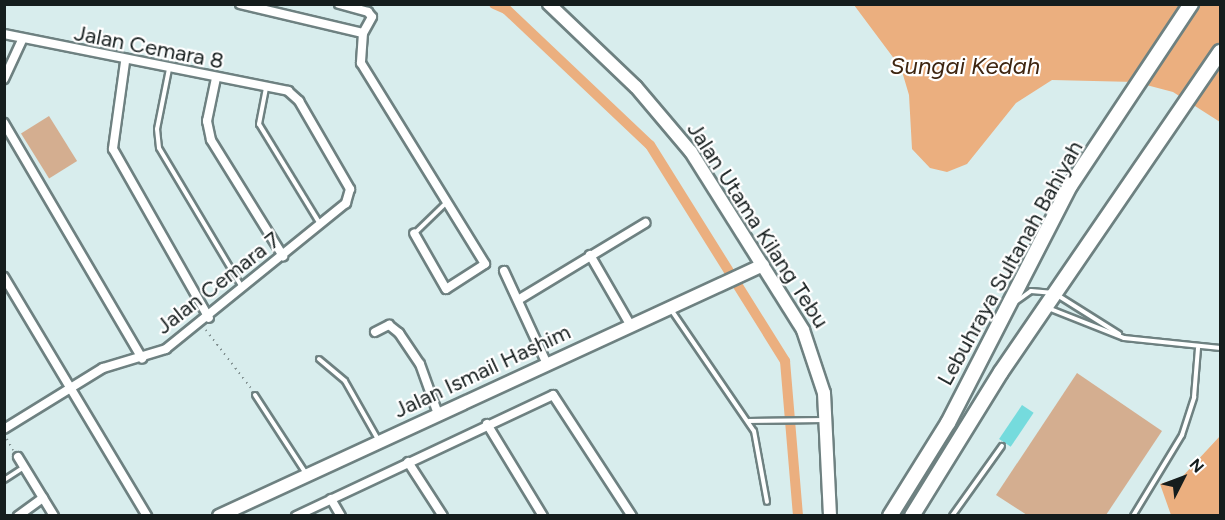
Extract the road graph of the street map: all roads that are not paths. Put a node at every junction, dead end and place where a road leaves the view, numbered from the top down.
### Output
1 (339, 4) edge
2 (549, 4) edge
3 (1191, 4) edge
4 (242, 5) edge
5 (363, 33) junction
6 (5, 34) edge
7 (22, 40) junction
8 (1221, 52) edge
9 (125, 62) junction
10 (169, 69) junction
11 (216, 78) junction
12 (4, 79) edge
13 (266, 87) junction
14 (4, 123) edge
15 (450, 201) junction
16 (346, 203) joint
17 (645, 223) dead end
18 (320, 224) junction
19 (414, 233) joint
20 (590, 255) junction
21 (283, 256) junction
22 (763, 265) junction
23 (504, 271) dead end
24 (4, 277) edge
25 (244, 289) junction
26 (1054, 293) junction
27 (518, 300) junction
28 (1046, 306) junction
29 (670, 308) junction
30 (1003, 314) junction
31 (209, 318) junction
32 (631, 326) junction
33 (375, 332) dead end
34 (1124, 338) junction
35 (1198, 348) junction
36 (1221, 348) edge
37 (142, 358) junction
38 (318, 359) dead end
39 (547, 364) junction
40 (69, 387) junction
41 (255, 395) road end
42 (438, 414) junction
43 (826, 420) junction
44 (749, 421) junction
45 (487, 424) junction
46 (4, 429) edge
47 (379, 442) junction
48 (1002, 446) dead end
49 (18, 457) road end
50 (408, 462) junction
51 (24, 467) junction
52 (307, 475) junction
53 (4, 480) edge
54 (43, 498) junction
55 (331, 499) junction
56 (767, 502) dead end
57 (18, 516) edge
58 (54, 516) edge
59 (147, 516) edge
60 (219, 516) edge
61 (296, 516) edge
62 (341, 516) edge
63 (442, 516) edge
64 (543, 516) edge
65 (632, 516) edge
66 (830, 516) edge
67 (890, 516) edge
68 (912, 516) edge
69 (952, 516) edge
70 (1132, 516) edge

1 - 5 street
2 - 22 street, Jalan Utama Kilang Tebu
3 - 30 main road, Lebuhraya Sultanah Bahiyah
4 - 5 street
5 - 15 street
6 - 7 street, Jalan Cemara 8
7 - 9 street, Jalan Cemara 8
7 - 12 street
8 - 26 main road, Lebuhraya Sultanah Bahiyah
9 - 10 street, Jalan Cemara 8
9 - 31 street
10 - 11 street, Jalan Cemara 8
10 - 25 lane
11 - 13 street, Jalan Cemara 8
11 - 21 street
13 - 16 street, Jalan Cemara 8
13 - 18 lane
14 - 37 street
15 - 19 lane
15 - 19 street
16 - 18 street, Jalan Cemara 7
17 - 20 street
18 - 21 street, Jalan Cemara 7
20 - 27 street
20 - 32 street
21 - 25 street, Jalan Cemara 7
22 - 29 street, Jalan Ismail Hashim
22 - 43 street, Jalan Utama Kilang Tebu
23 - 27 street
24 - 40 street
25 - 31 street, Jalan Cemara 7
26 - 28 main road, Lebuhraya Sultanah Bahiyah
26 - 30 lane
26 - 34 lane
27 - 39 street
28 - 34 lane
28 - 68 main road, Lebuhraya Sultanah Bahiyah
29 - 32 street, Jalan Ismail Hashim
29 - 44 lane
30 - 67 main road, Lebuhraya Sultanah Bahiyah
31 - 37 street, Jalan Cemara 7
32 - 39 street, Jalan Ismail Hashim
33 - 42 street
34 - 35 lane
35 - 36 lane
35 - 70 lane
37 - 40 street, Jalan Cemara 7
38 - 47 lane
39 - 42 street, Jalan Ismail Hashim
40 - 46 street, Jalan Cemara 7
40 - 59 street
41 - 52 lane
42 - 47 street, Jalan Ismail Hashim
43 - 44 lane
43 - 66 street, Jalan Utama Kilang Tebu
44 - 56 lane
45 - 50 street
45 - 64 street
45 - 65 street
47 - 52 street, Jalan Ismail Hashim
48 - 69 lane
49 - 51 street
50 - 55 street
50 - 63 street
51 - 53 lane
51 - 54 street
52 - 60 street, Jalan Ismail Hashim
54 - 57 street
54 - 58 street
55 - 61 street
55 - 62 street

